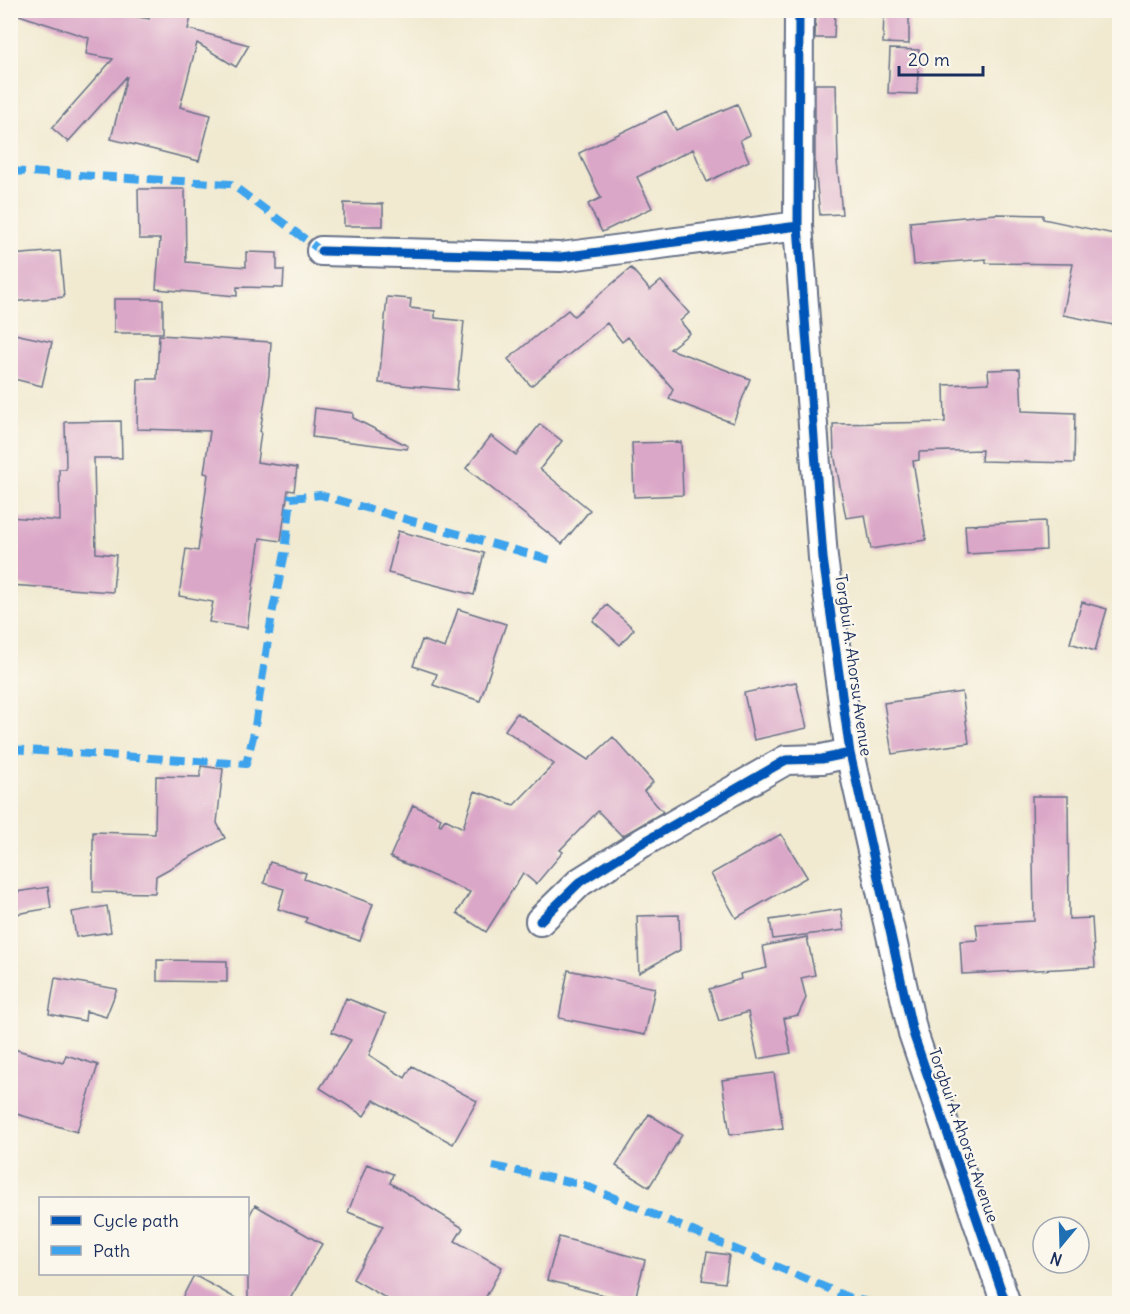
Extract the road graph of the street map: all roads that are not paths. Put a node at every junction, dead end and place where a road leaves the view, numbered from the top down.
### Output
1 (799, 10) edge
2 (798, 226) junction
3 (321, 251) dead end
4 (850, 753) junction
5 (540, 921) dead end
6 (1006, 1304) edge

1 - 2 street, Torgbui A. Ahorsu Avenue
2 - 3 street
2 - 4 street, Torgbui A. Ahorsu Avenue
4 - 5 street
4 - 6 street, Torgbui A. Ahorsu Avenue

